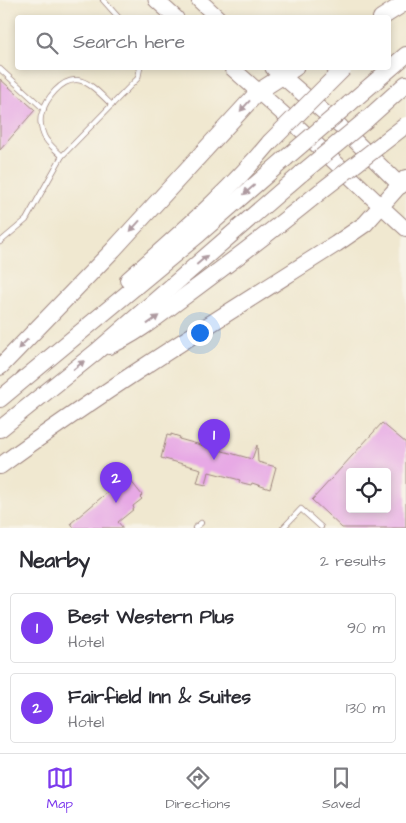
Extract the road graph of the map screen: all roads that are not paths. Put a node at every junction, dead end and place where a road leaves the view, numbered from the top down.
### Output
1 (103, 0) edge
2 (156, 0) edge
3 (199, 0) edge
4 (406, 4) edge
5 (116, 15) edge
6 (173, 15) edge
7 (215, 15) edge
8 (386, 15) edge
9 (391, 19) edge
10 (406, 55) edge
11 (391, 68) edge
12 (0, 69) edge
13 (140, 70) edge
14 (234, 70) edge
15 (283, 70) edge
16 (342, 70) edge
17 (389, 70) edge
18 (406, 84) edge
19 (258, 91) junction
20 (112, 105) junction
21 (44, 109) junction
22 (406, 125) edge
23 (62, 156) junction
24 (404, 185) edge
25 (381, 206) junction
26 (406, 229) edge
27 (0, 242) edge
28 (96, 352) junction
29 (0, 367) edge
30 (0, 399) edge
31 (0, 429) edge
32 (0, 466) edge
33 (201, 523) dead end
34 (321, 527) dead end
35 (195, 528) edge
36 (283, 528) edge

1 - 5 lane
2 - 6 highway
3 - 7 highway
4 - 8 highway
4 - 9 highway
10 -> 11 highway, bridge
12 - 21 lane
13 - 20 lane
14 - 19 highway
15 - 19 highway
15 - 24 highway
16 - 30 highway, bridge
17 -> 30 highway, bridge
28 -> 18 highway, bridge
19 - 25 highway
19 -> 29 highway
20 - 21 lane
20 - 23 lane
21 - 23 lane
28 -> 22 highway, bridge
23 - 27 lane
24 - 25 highway
25 - 26 main road
25 - 32 highway
31 -> 28 highway
33 - 35 lane
34 - 36 lane

